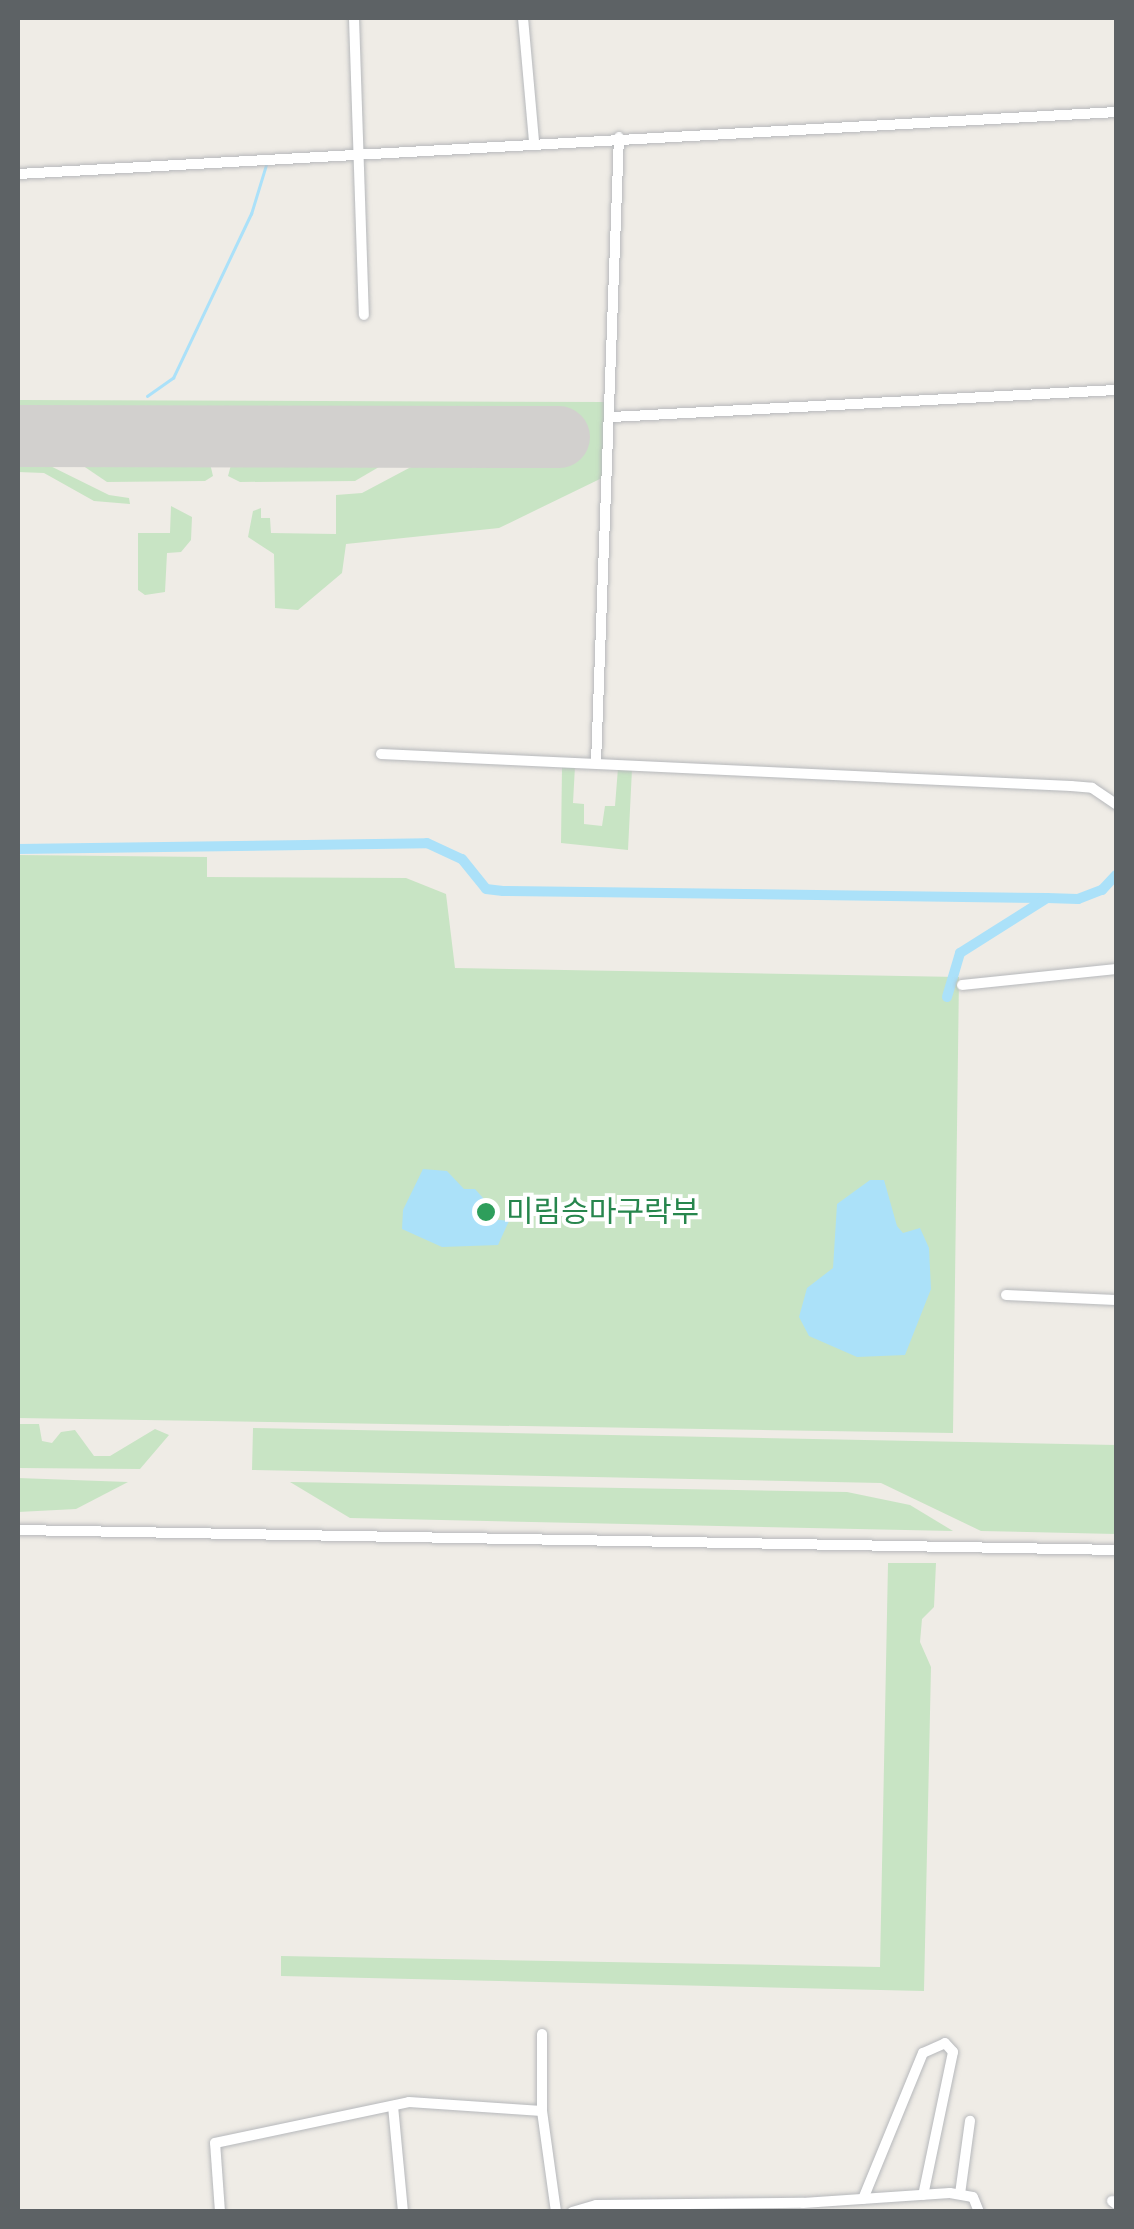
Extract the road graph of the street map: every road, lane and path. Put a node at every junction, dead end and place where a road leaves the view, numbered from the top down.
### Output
1 (354, 18) edge
2 (524, 18) edge
3 (1116, 112) edge
4 (619, 137) junction
5 (534, 142) junction
6 (363, 155) junction
7 (18, 174) edge
8 (364, 315) dead end
9 (1116, 390) edge
10 (612, 416) junction
11 (381, 754) dead end
12 (596, 763) junction
13 (1116, 804) edge
14 (1116, 969) edge
15 (962, 984) dead end
16 (1006, 1296) dead end
17 (1116, 1300) edge
18 (18, 1530) edge
19 (1116, 1550) edge
20 (542, 2034) dead end
21 (393, 2106) junction
22 (542, 2111) junction
23 (970, 2121) dead end
24 (960, 2194) junction
25 (923, 2195) junction
26 (862, 2199) junction
27 (220, 2212) edge
28 (403, 2212) edge
29 (556, 2212) edge
30 (572, 2212) edge
31 (979, 2212) edge

1 - 6 street
2 - 5 street
3 - 4 street
4 - 5 street
4 - 10 street
5 - 6 street
6 - 7 street
6 - 8 street
9 - 10 street
10 - 12 street
11 - 12 street
12 - 13 street
14 - 15 street
16 - 17 street
18 - 19 street
20 - 22 street
21 - 22 street
21 - 27 street
21 - 28 street
22 - 29 street
23 - 24 street
24 - 25 street
24 - 31 street
25 - 26 street
25 - 26 street
26 - 30 street

